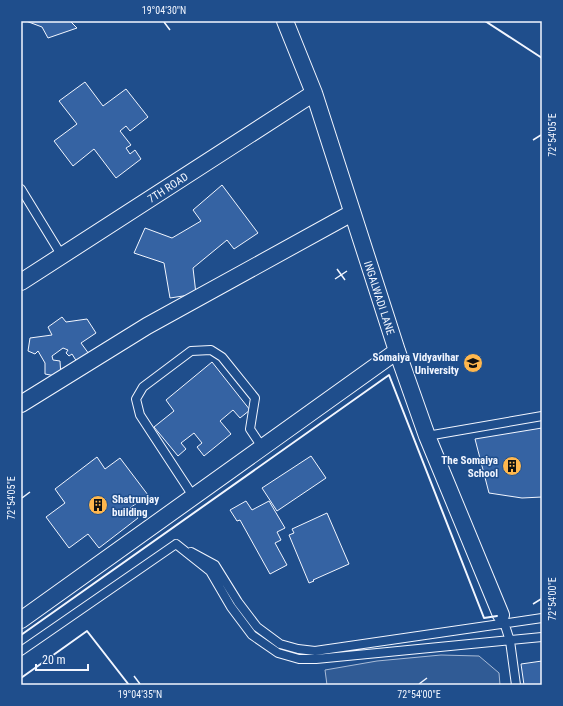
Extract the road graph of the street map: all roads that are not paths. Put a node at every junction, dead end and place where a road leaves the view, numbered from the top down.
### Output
1 (286, 21) edge
2 (314, 93) junction
3 (21, 188) edge
4 (352, 213) junction
5 (62, 256) junction
6 (21, 282) edge
7 (397, 351) junction
8 (21, 404) edge
9 (542, 416) edge
10 (427, 436) junction
11 (262, 448) junction
12 (193, 496) junction
13 (176, 544) junction
14 (542, 618) edge
15 (503, 619) junction
16 (21, 620) edge
17 (542, 637) edge
18 (510, 641) junction
19 (21, 651) edge
20 (516, 685) edge

1 - 2 street, INGALWADI LANE
2 - 4 street, INGALWADI LANE
2 - 5 street, 7TH ROAD
3 - 5 lane
4 - 7 street, INGALWADI LANE
4 - 8 street
5 - 6 street, 7TH ROAD
7 - 10 street, INGALWADI LANE
7 - 11 street
9 - 10 lane
10 - 15 street, INGALWADI LANE
11 - 12 street
11 - 12 lane
12 - 16 street
13 - 15 lane
13 - 18 lane
13 - 19 lane
14 - 15 lane
15 - 18 lane
17 - 18 lane
18 - 20 lane

